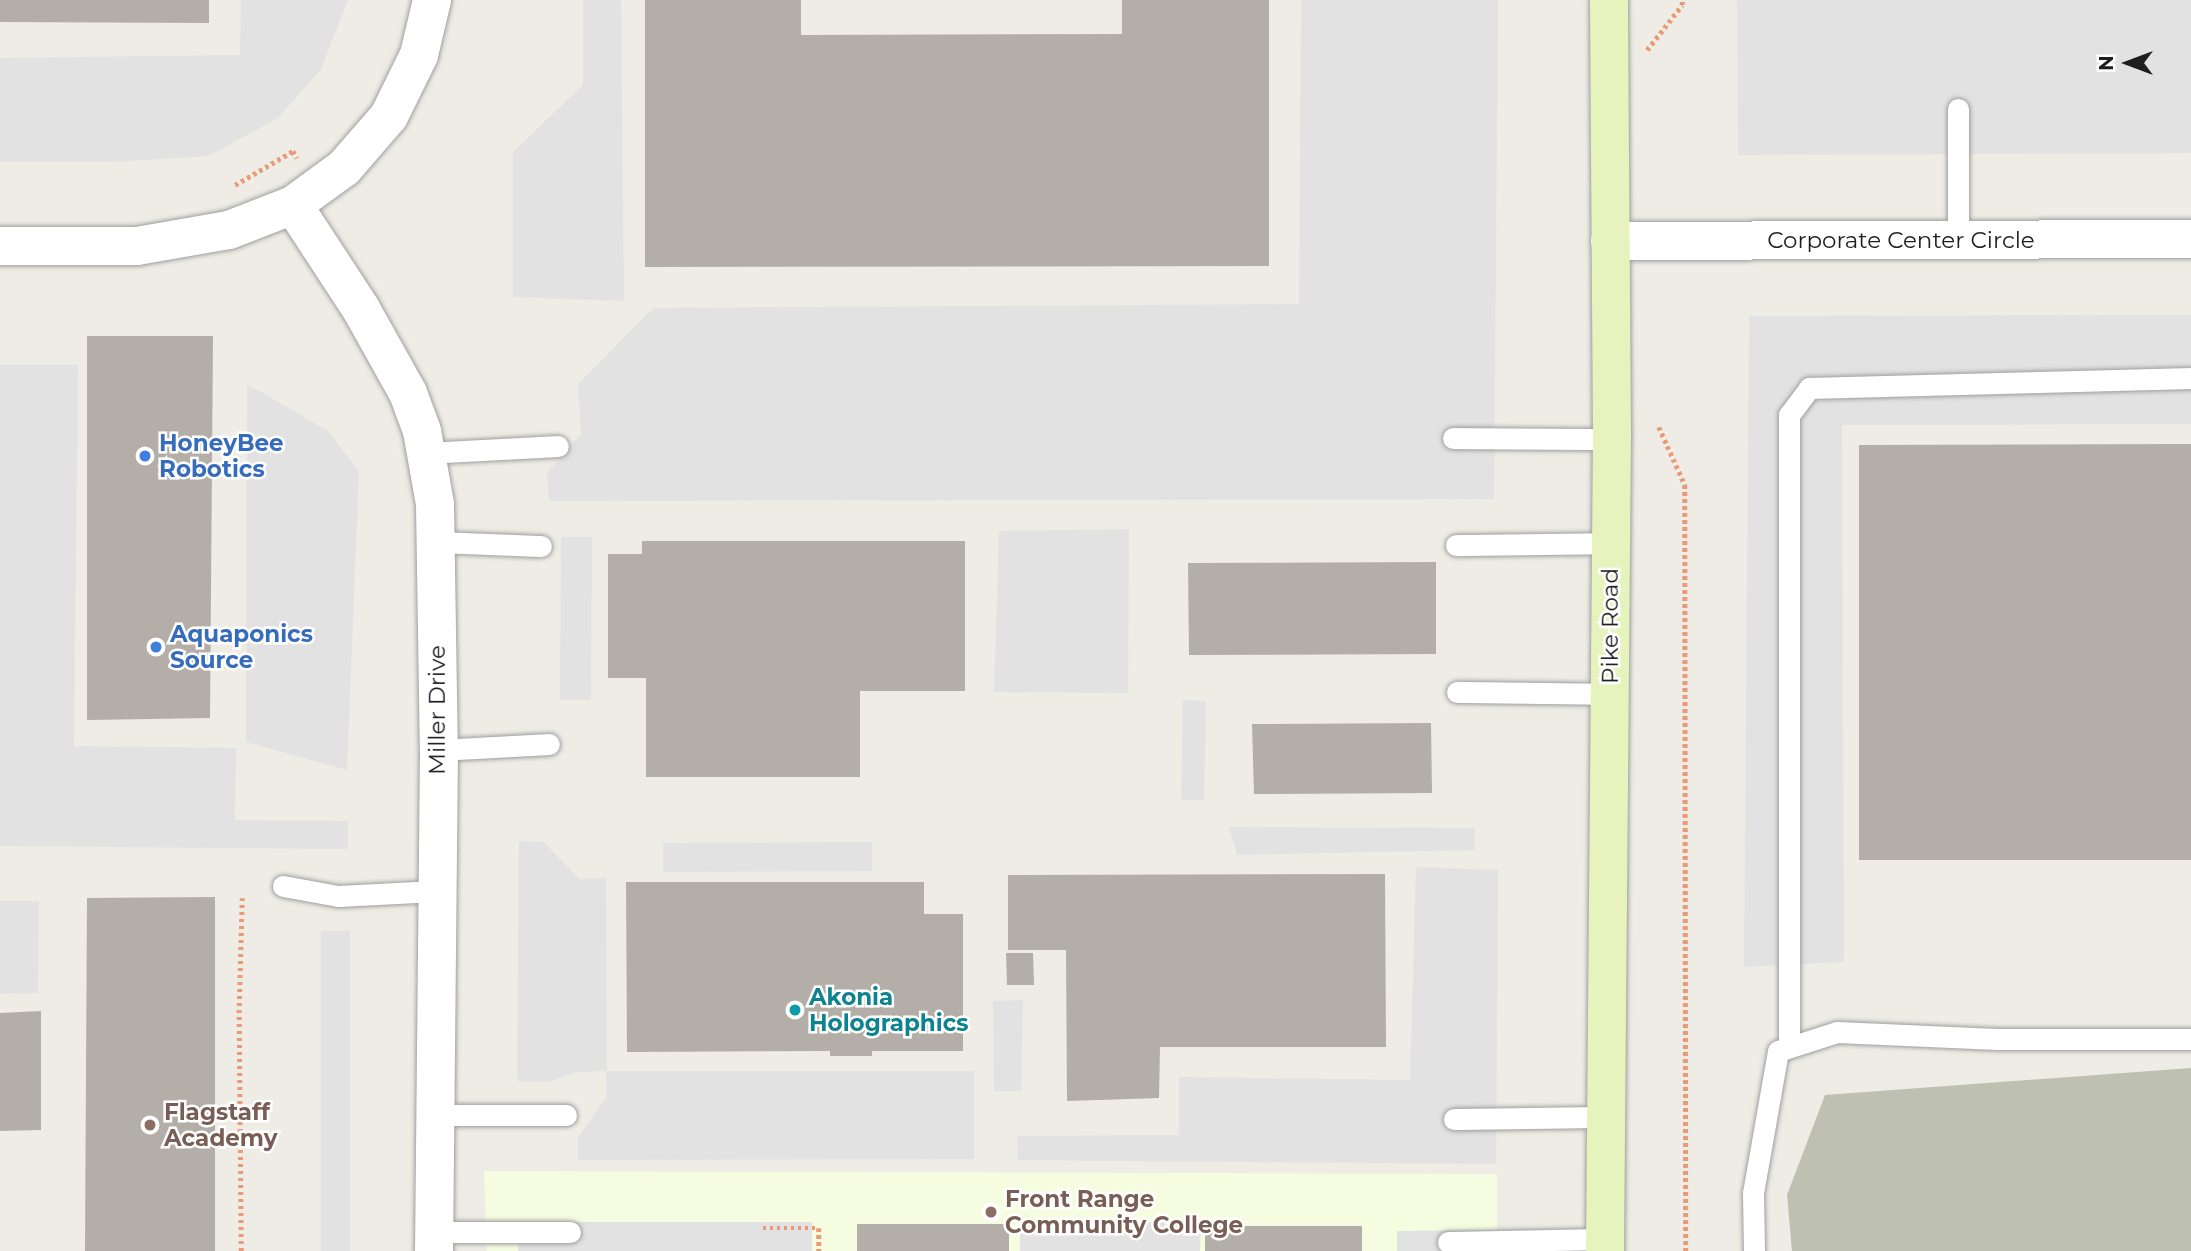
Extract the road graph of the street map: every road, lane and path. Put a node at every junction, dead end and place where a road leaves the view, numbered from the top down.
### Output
1 (432, 0) edge
2 (1609, 0) edge
3 (1682, 0) edge
4 (1639, 59) dead end
5 (1958, 109) dead end
6 (302, 164) dead end
7 (228, 190) dead end
8 (293, 205) junction
9 (2191, 239) edge
10 (1958, 240) junction
11 (1611, 241) junction
12 (0, 246) edge
13 (2191, 378) edge
14 (1659, 427) dead end
15 (1453, 438) dead end
16 (1612, 439) junction
17 (558, 446) dead end
18 (426, 453) junction
19 (436, 542) junction
20 (1611, 543) junction
21 (1457, 545) dead end
22 (541, 546) dead end
23 (1457, 692) dead end
24 (1610, 694) junction
25 (550, 744) dead end
26 (439, 750) junction
27 (283, 886) dead end
28 (436, 891) junction
29 (242, 898) dead end
30 (2191, 1039) edge
31 (1789, 1047) junction
32 (435, 1115) junction
33 (566, 1115) dead end
34 (1606, 1117) junction
35 (1454, 1119) dead end
36 (763, 1228) dead end
37 (570, 1232) dead end
38 (433, 1241) edge
39 (1448, 1242) dead end
40 (1605, 1245) edge
41 (241, 1251) edge
42 (819, 1251) edge
43 (1686, 1251) edge
44 (1755, 1251) edge

1 - 8 street
2 - 11 main road, Pike Road
3 - 4 path
5 - 10 lane
6 - 7 path
8 - 12 street
8 - 18 street, Miller Drive
9 - 10 street, Corporate Center Circle
10 - 11 street, Corporate Center Circle
11 - 16 main road, Pike Road
13 - 31 lane
14 - 43 path
15 - 16 lane
16 - 20 main road, Pike Road
17 - 18 lane
18 - 19 street, Miller Drive
19 - 22 lane
19 - 26 street, Miller Drive
20 - 21 lane
20 - 24 main road, Pike Road
23 - 24 lane
24 - 34 main road, Pike Road
25 - 26 lane
26 - 28 street, Miller Drive
27 - 28 lane
28 - 32 street, Miller Drive
29 - 41 path
30 - 31 lane
31 - 44 lane
32 - 33 lane
32 - 38 street, Miller Drive
34 - 35 lane
34 - 40 main road, Pike Road
36 - 42 path
37 - 38 lane
39 - 40 lane

